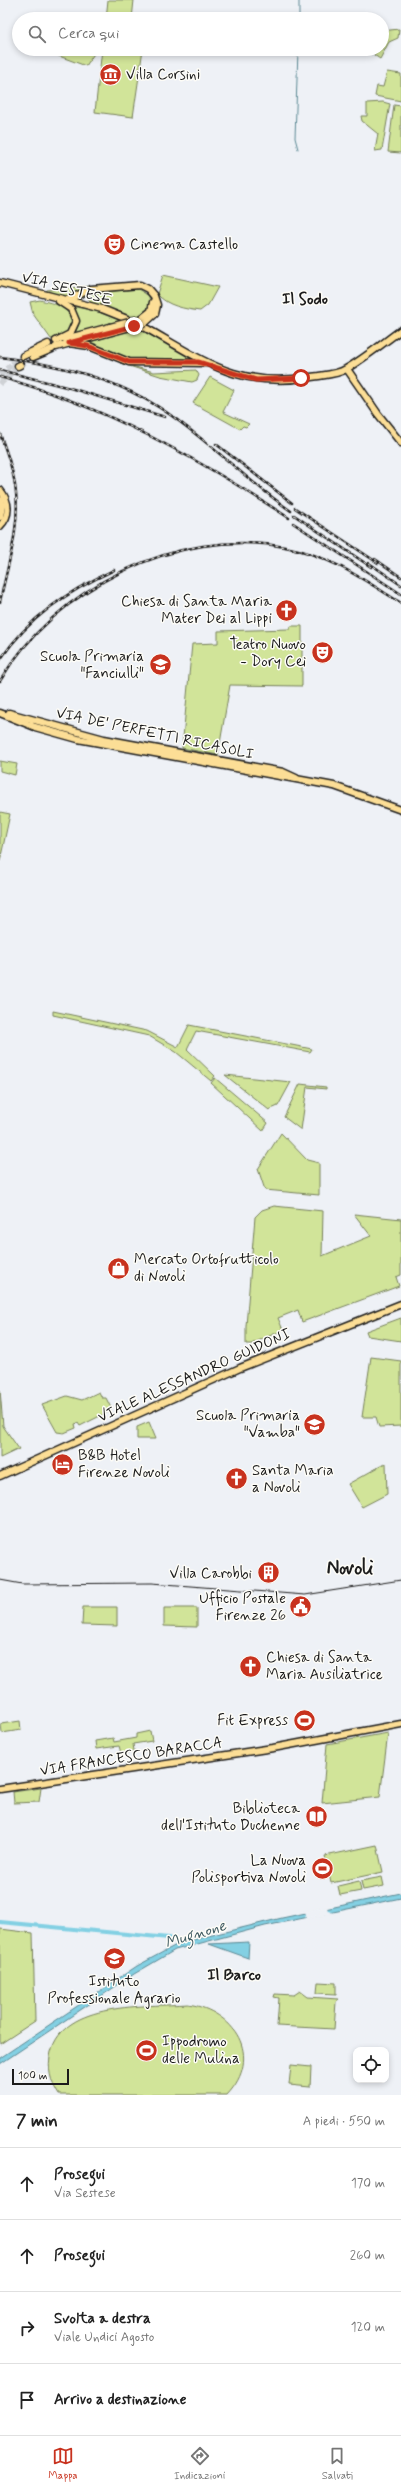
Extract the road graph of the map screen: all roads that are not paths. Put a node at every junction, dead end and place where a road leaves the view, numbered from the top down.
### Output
1 (0, 283) edge
2 (98, 288) junction
3 (46, 296) junction
4 (64, 300) junction
5 (97, 308) junction
6 (127, 318) dead end
7 (143, 323) junction
8 (111, 330) junction
9 (401, 330) edge
10 (69, 343) junction
11 (53, 344) junction
12 (23, 356) tunnel mouth
13 (33, 357) tunnel mouth
14 (210, 364) junction
15 (347, 369) junction
16 (401, 443) edge
17 (0, 490) edge
18 (0, 500) edge
19 (0, 517) edge
20 (0, 526) edge
21 (0, 710) edge
22 (0, 713) edge
23 (305, 781) junction
24 (401, 810) edge
25 (401, 1300) edge
26 (401, 1304) edge
27 (0, 1472) edge
28 (0, 1476) edge
29 (401, 1724) edge
30 (0, 1789) edge

1 - 3 main road, VIA SESTESE
2 - 4 main road
2 - 5 main road
2 - 7 main road
3 - 4 main road, VIA SESTESE
3 - 11 main road
4 - 5 main road, VIA SESTESE
5 - 6 main road, VIA SESTESE
7 - 8 main road, bridge
7 - 14 main road
8 - 10 main road
8 - 11 main road
9 - 15 main road
10 - 11 main road
10 - 14 main road
11 - 12 main road
11 - 13 main road
14 - 15 main road
15 - 16 main road
17 - 20 main road
18 - 19 main road
21 - 23 main road, VIA DE' PERFETTI RICASOLI
22 - 23 main road, VIA DE' PERFETTI RICASOLI
23 - 24 main road, VIA DE' PERFETTI RICASOLI
25 - 27 main road, VIALE ALESSANDRO GUIDONI
26 - 28 main road, VIALE ALESSANDRO GUIDONI
29 - 30 main road, VIA FRANCESCO BARACCA

